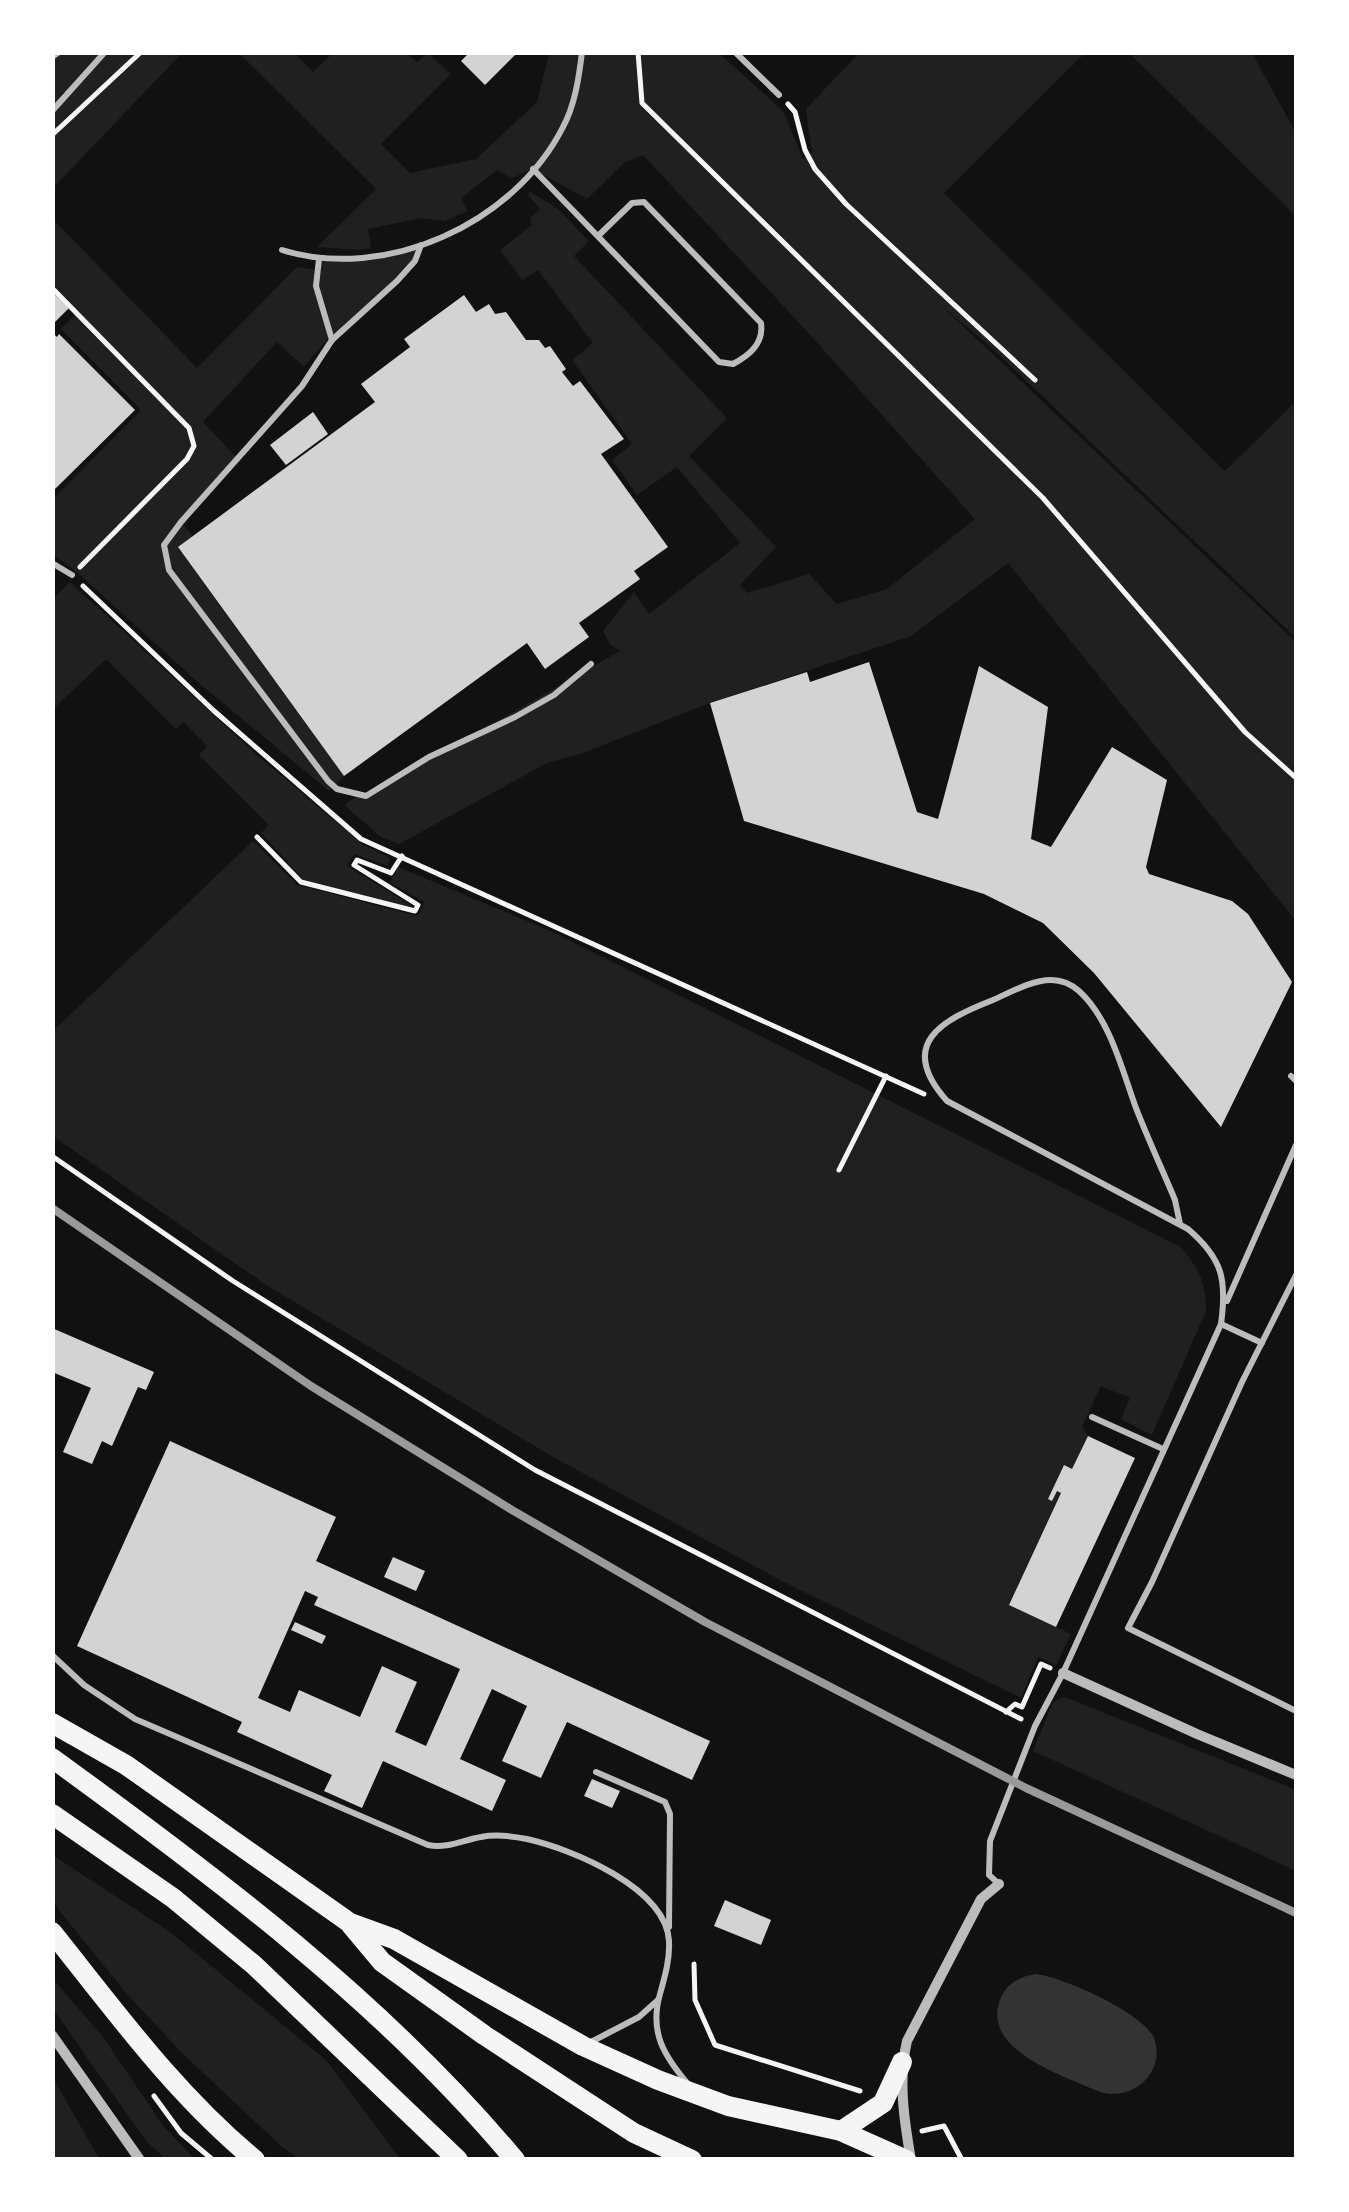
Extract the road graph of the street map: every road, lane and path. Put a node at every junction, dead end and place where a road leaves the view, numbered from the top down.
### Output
1 (59, 52) edge
2 (105, 52) edge
3 (141, 52) edge
4 (582, 52) edge
5 (638, 52) edge
6 (735, 52) edge
7 (52, 57) edge
8 (779, 94) joint
9 (52, 111) edge
10 (52, 135) edge
11 (533, 169) junction
12 (598, 236) junction
13 (422, 245) junction
14 (282, 250) dead end
15 (319, 259) junction
16 (52, 288) edge
17 (332, 340) junction
18 (1035, 380) dead end
19 (52, 562) edge
20 (72, 575) junction
21 (592, 664) dead end
22 (1296, 778) edge
23 (257, 837) dead end
24 (402, 856) junction
25 (886, 1076) junction
26 (958, 1109) junction
27 (1296, 1145) edge
28 (52, 1156) edge
29 (839, 1170) dead end
30 (1180, 1224) junction
31 (1296, 1275) edge
32 (1222, 1312) junction
33 (1220, 1324) junction
34 (1262, 1343) junction
35 (1092, 1416) dead end
36 (1164, 1448) junction
37 (52, 1654) edge
38 (1063, 1673) junction
39 (1296, 1711) edge
40 (52, 1723) edge
41 (52, 1758) edge
42 (596, 1772) dead end
43 (1296, 1775) edge
44 (52, 1814) edge
45 (999, 1884) joint
46 (350, 1923) junction
47 (52, 1932) edge
48 (669, 1938) junction
49 (694, 1964) dead end
50 (658, 2000) junction
51 (52, 2035) edge
52 (583, 2046) junction
53 (902, 2062) junction
54 (696, 2094) junction
55 (884, 2103) junction
56 (841, 2131) junction
57 (907, 2134) junction
58 (140, 2160) edge
59 (256, 2160) edge
60 (458, 2160) edge
61 (514, 2160) edge
62 (692, 2160) edge
63 (908, 2160) edge
64 (962, 2160) edge

1 - 7 lane
2 - 9 lane
3 - 10 path
4 - 11 lane
5 - 22 path
6 - 8 lane
8 - 18 path
11 - 12 lane
11 - 13 lane
12 - 12 lane
13 - 15 lane
13 - 17 lane
14 - 15 lane
15 - 17 lane
16 - 20 path
17 - 21 lane
19 - 20 lane
20 - 24 path
23 - 24 path
24 - 25 path
25 - 26 path
25 - 29 path
26 - 30 lane
26 - 30 lane
27 - 32 lane
28 - 38 path
30 - 32 lane
31 - 34 lane
32 - 33 lane
33 - 34 lane
33 - 36 lane
34 - 39 lane
35 - 36 lane
36 - 38 lane
37 - 48 lane
38 - 43 street
38 - 45 lane
40 - 46 highway
41 - 61 highway
42 - 48 lane
44 - 60 highway
45 - 53 street
46 - 52 highway
46 - 62 highway
47 - 59 highway
48 - 50 lane
49 - 55 path
50 - 52 lane
50 - 54 lane
51 - 58 street
52 - 54 highway
53 - 55 highway
53 - 57 street
54 - 56 highway
55 - 56 highway
56 - 63 highway
57 - 63 street
57 - 64 path

